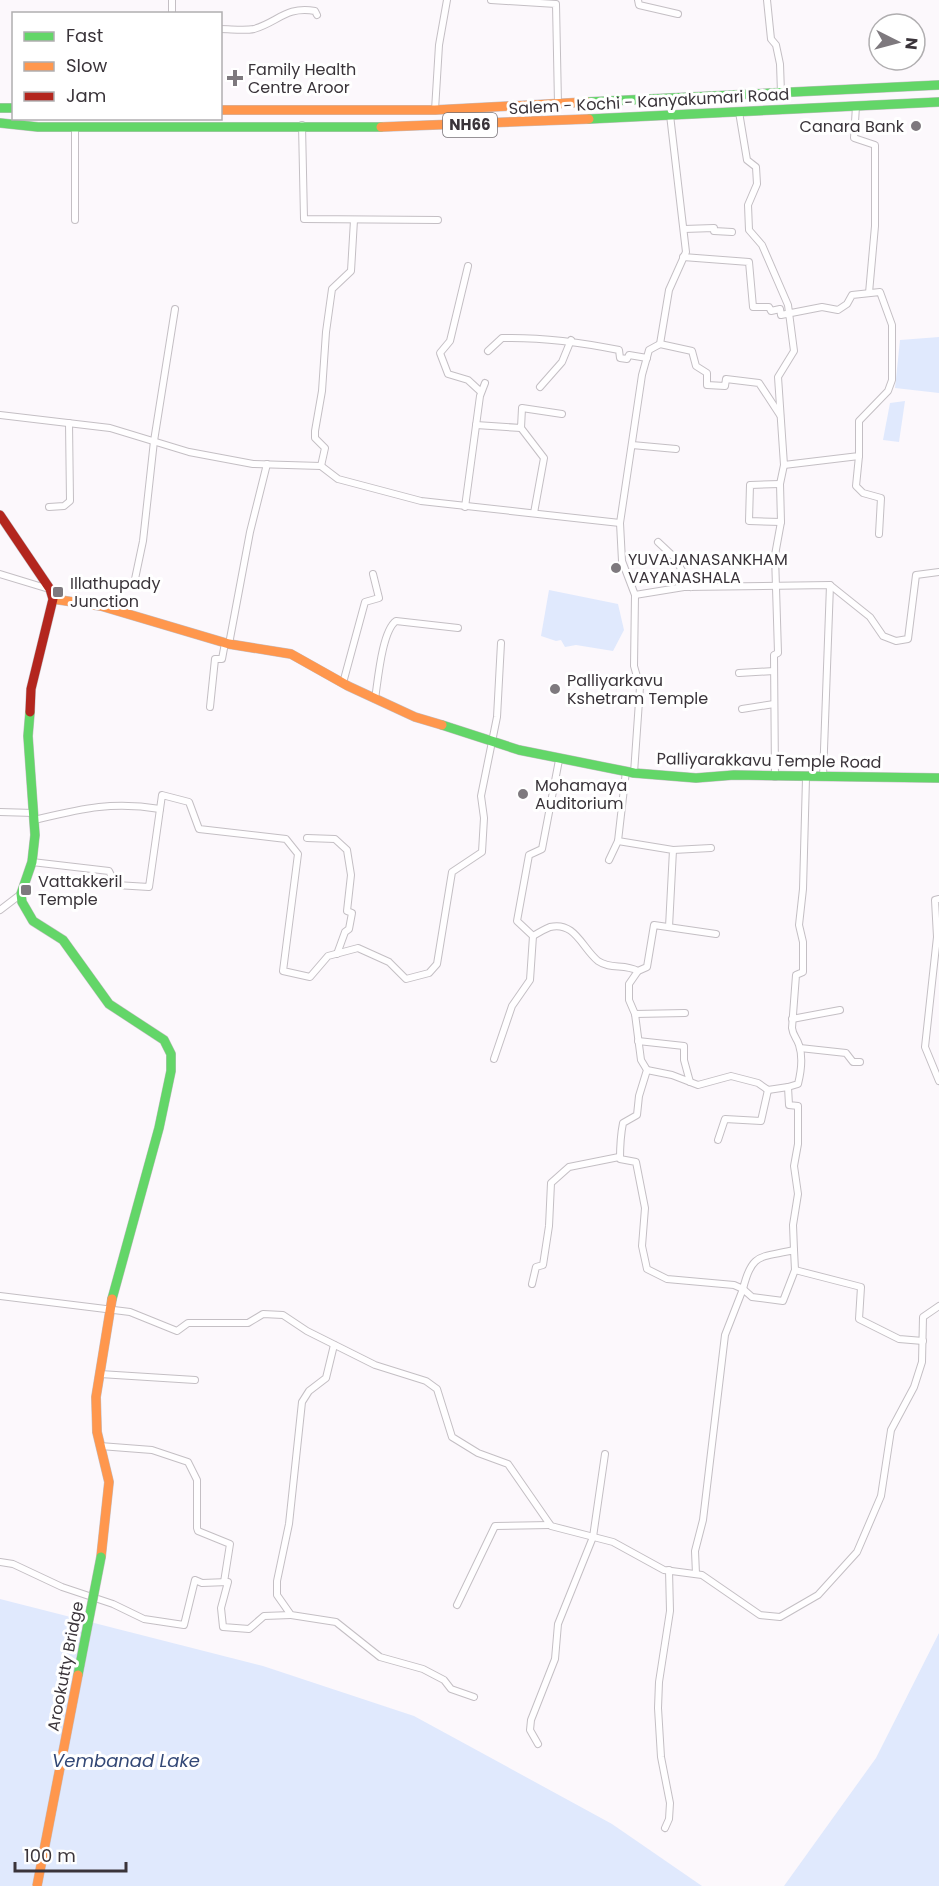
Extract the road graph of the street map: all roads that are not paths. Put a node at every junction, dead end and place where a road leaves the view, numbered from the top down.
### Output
1 (447, 0) edge
2 (491, 0) edge
3 (638, 0) edge
4 (767, 0) edge
5 (549, 2) edge
6 (678, 14) dead end
7 (317, 15) dead end
8 (222, 29) edge
9 (939, 85) edge
10 (781, 93) junction
11 (939, 102) edge
12 (558, 104) junction
13 (856, 106) junction
14 (222, 110) edge
15 (435, 110) junction
16 (739, 111) junction
17 (670, 114) junction
18 (0, 123) edge
19 (302, 125) junction
20 (75, 127) junction
21 (436, 127) junction
22 (75, 220) dead end
23 (354, 220) junction
24 (438, 220) dead end
25 (684, 229) junction
26 (732, 232) dead end
27 (683, 257) junction
28 (468, 266) dead end
29 (869, 293) junction
30 (175, 309) dead end
31 (789, 314) junction
32 (572, 340) junction
33 (660, 344) junction
34 (488, 351) dead end
35 (647, 358) junction
36 (485, 383) dead end
37 (540, 387) dead end
38 (481, 392) junction
39 (562, 414) dead end
40 (0, 415) edge
41 (780, 416) junction
42 (69, 423) junction
43 (476, 424) junction
44 (521, 428) junction
45 (154, 441) junction
46 (632, 445) junction
47 (676, 449) dead end
48 (859, 456) junction
49 (267, 464) junction
50 (784, 465) junction
51 (321, 466) junction
52 (780, 484) junction
53 (49, 507) dead end
54 (465, 507) junction
55 (534, 513) junction
56 (0, 515) edge
57 (781, 522) junction
58 (620, 523) junction
59 (879, 534) dead end
60 (658, 542) dead end
61 (939, 572) edge
62 (0, 574) edge
63 (373, 574) dead end
64 (135, 579) dead end
65 (830, 585) junction
66 (777, 586) junction
67 (691, 587) junction
68 (50, 589) junction
69 (635, 595) junction
70 (53, 599) junction
71 (458, 628) dead end
72 (501, 643) dead end
73 (227, 644) junction
74 (774, 671) junction
75 (739, 673) dead end
76 (343, 683) junction
77 (375, 699) junction
78 (774, 704) junction
79 (210, 707) dead end
80 (742, 709) dead end
81 (491, 740) junction
82 (559, 759) junction
83 (630, 772) junction
84 (775, 777) junction
85 (823, 777) junction
86 (806, 778) junction
87 (939, 778) edge
88 (160, 809) junction
89 (0, 812) edge
90 (34, 816) junction
91 (307, 838) dead end
92 (618, 842) junction
93 (711, 848) dead end
94 (673, 850) junction
95 (609, 860) dead end
96 (32, 862) junction
97 (21, 894) junction
98 (939, 899) edge
99 (0, 910) edge
100 (669, 927) junction
101 (716, 934) dead end
102 (533, 936) junction
103 (337, 954) junction
104 (638, 971) junction
105 (840, 1010) dead end
106 (686, 1013) dead end
107 (635, 1014) junction
108 (792, 1019) junction
109 (638, 1041) junction
110 (801, 1048) junction
111 (494, 1059) dead end
112 (860, 1062) dead end
113 (646, 1070) junction
114 (939, 1080) edge
115 (690, 1082) junction
116 (788, 1087) junction
117 (768, 1090) junction
118 (718, 1140) dead end
119 (620, 1157) junction
120 (794, 1250) junction
121 (795, 1270) junction
122 (532, 1284) dead end
123 (743, 1289) junction
124 (0, 1296) edge
125 (939, 1306) edge
126 (109, 1309) junction
127 (922, 1341) junction
128 (334, 1345) junction
129 (100, 1374) junction
130 (195, 1380) dead end
131 (100, 1446) junction
132 (605, 1454) dead end
133 (550, 1525) junction
134 (593, 1537) junction
135 (0, 1562) edge
136 (669, 1570) junction
137 (696, 1574) junction
138 (224, 1582) junction
139 (457, 1605) dead end
140 (291, 1615) junction
141 (474, 1696) dead end
142 (538, 1744) dead end
143 (665, 1828) dead end
144 (37, 1886) edge

1 - 15 street
2 - 5 street
3 - 6 street
4 - 10 street
5 - 12 street
7 - 8 street
9 - 10 main road, Salem - Kochi - Kanyakumari Road / NH66
10 - 12 main road, Salem - Kochi - Kanyakumari Road / NH66
11 - 13 main road, Salem - Kochi - Kanyakumari Road / NH66
12 - 15 main road, Salem - Kochi - Kanyakumari Road / NH66
13 - 16 main road, Salem - Kochi - Kanyakumari Road / NH66
13 - 29 street
14 - 15 main road, Salem - Kochi - Kanyakumari Road / NH66
15 - 21 main road
16 - 17 main road, Salem - Kochi - Kanyakumari Road / NH66
16 - 31 street
17 - 21 main road, Salem - Kochi - Kanyakumari Road / NH66
17 - 25 street
18 - 20 main road, Salem - Kochi - Kanyakumari Road / NH66
19 - 20 main road, Salem - Kochi - Kanyakumari Road / NH66
19 - 21 main road, Salem - Kochi - Kanyakumari Road / NH66
19 - 23 street
20 - 22 street
23 - 24 street
23 - 51 street
25 - 26 street
25 - 27 street
27 - 31 street
27 - 33 street
28 - 38 street
29 - 31 street
29 - 48 street
30 - 45 street
31 - 41 street
32 - 34 street
32 - 35 street
32 - 37 street
33 - 35 street
33 - 41 street
35 - 46 street
36 - 38 street
38 - 43 street
39 - 44 street
40 - 42 street
41 - 50 street
42 - 45 street
42 - 53 street
43 - 44 street
43 - 54 street
44 - 55 street
45 - 49 street
45 - 64 street
46 - 47 street
46 - 58 street
48 - 50 street
48 - 59 street
49 - 51 street
49 - 73 street
50 - 52 street
51 - 54 street
52 - 57 street
52 - 57 street
54 - 55 street
55 - 58 street
56 - 68 main road
57 - 66 street
58 - 69 street
60 - 67 street
61 - 65 street
62 - 68 street
63 - 76 street
65 - 66 street
65 - 85 street
66 - 67 street
66 - 74 street
67 - 69 street
68 - 70 main road
69 - 83 street
70 - 73 main road, Palliyarakkavu Temple Road
70 - 90 main road
71 - 77 street
72 - 81 street
73 - 76 main road, Palliyarakkavu Temple Road
73 - 79 street
74 - 75 street
74 - 78 street
76 - 77 main road, Palliyarakkavu Temple Road
77 - 81 main road, Palliyarakkavu Temple Road
78 - 80 street
78 - 84 street
81 - 82 main road, Palliyarakkavu Temple Road
81 - 103 street
82 - 83 main road, Palliyarakkavu Temple Road
82 - 102 street
83 - 84 main road, Palliyarakkavu Temple Road
83 - 92 street
84 - 86 main road, Palliyarakkavu Temple Road
85 - 86 main road, Palliyarakkavu Temple Road
85 - 87 main road, Palliyarakkavu Temple Road
86 - 108 street
88 - 90 street
88 - 96 street
88 - 103 street
89 - 90 street
90 - 96 main road
91 - 103 street
92 - 94 street
92 - 95 street
93 - 94 street
94 - 100 street
96 - 97 main road
97 - 99 street
97 - 126 main road, Arookutty Bridge
98 - 114 street
100 - 101 street
100 - 104 street
102 - 104 street
102 - 111 street
104 - 107 street
105 - 108 street
106 - 107 street
107 - 109 street
108 - 110 street
109 - 113 street
109 - 115 street
110 - 112 street
110 - 116 street
113 - 115 street
113 - 119 street
115 - 117 street
116 - 117 street
116 - 120 street
117 - 118 street
119 - 122 street
119 - 123 street
120 - 121 street
120 - 123 street
121 - 123 street
121 - 127 street
123 - 137 street
124 - 126 street
125 - 127 street
126 - 128 street
126 - 129 main road, Arookutty Bridge
127 - 137 street
128 - 133 street
128 - 140 street
129 - 130 street
129 - 131 main road, Arookutty Bridge
131 - 138 street
131 - 144 main road, Arookutty Bridge, bridge
132 - 134 street
133 - 134 street
133 - 139 street
134 - 136 street
134 - 142 street
135 - 138 street
136 - 137 street
136 - 143 street
138 - 140 street
140 - 141 street

